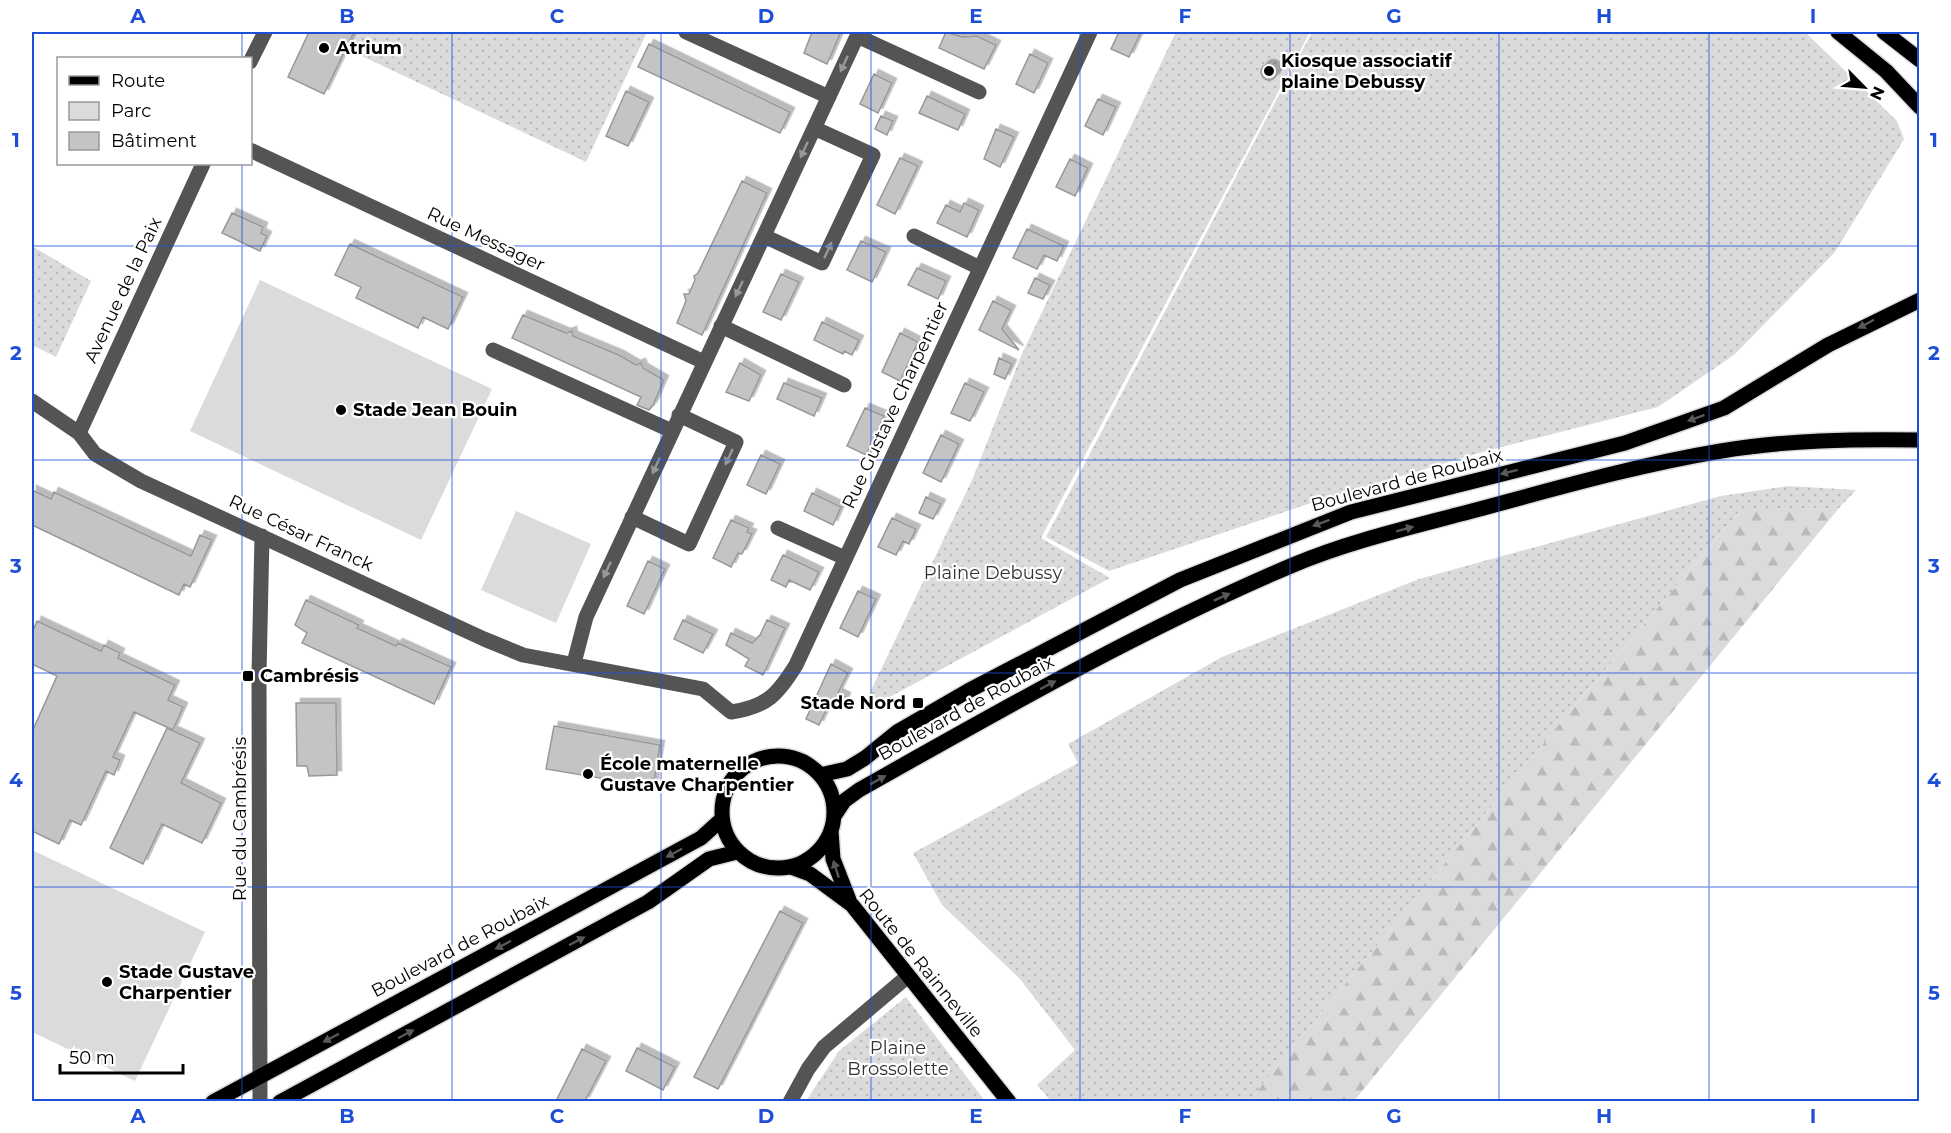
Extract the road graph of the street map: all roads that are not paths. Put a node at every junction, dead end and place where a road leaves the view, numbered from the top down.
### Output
1 (265, 32) edge
2 (686, 32) edge
3 (1090, 32) edge
4 (1838, 32) edge
5 (1884, 32) edge
6 (858, 34) edge
7 (252, 58) edge
8 (1920, 60) edge
9 (979, 93) dead end
10 (829, 97) junction
11 (1920, 106) edge
12 (814, 128) junction
13 (252, 151) edge
14 (203, 165) edge
15 (764, 236) junction
16 (914, 236) dead end
17 (980, 268) junction
18 (1920, 300) edge
19 (721, 326) junction
20 (494, 350) dead end
21 (704, 362) junction
22 (844, 385) dead end
23 (32, 401) edge
24 (680, 415) junction
25 (672, 431) junction
26 (79, 433) junction
27 (1920, 440) edge
28 (632, 517) junction
29 (778, 528) dead end
30 (262, 536) junction
31 (845, 558) junction
32 (574, 663) junction
33 (820, 775) junction
34 (722, 819) junction
35 (832, 824) junction
36 (737, 852) junction
37 (790, 867) junction
38 (852, 905) junction
39 (908, 976) junction
40 (260, 1076) junction
41 (213, 1101) edge
42 (261, 1101) edge
43 (280, 1101) edge
44 (790, 1101) edge
45 (1009, 1101) edge

1 - 7 street
2 - 10 street
3 - 17 street, Rue Gustave Charpentier
4 - 11 main road
5 - 8 main road
6 - 9 street
6 -> 10 street
10 - 12 street
12 -> 15 street
15 -> 12 street
13 - 21 street, Rue Messager
14 - 26 street, Avenue de la Paix
15 -> 19 street
16 - 17 street
17 - 31 street, Rue Gustave Charpentier
18 -> 33 main road, Boulevard de Roubaix
19 - 21 street
19 - 22 street
20 - 25 street
21 - 24 street
23 - 26 street, Rue César Franck
24 - 25 street
24 -> 28 street
25 -> 28 street
26 - 30 street, Rue César Franck
35 -> 27 main road, Boulevard de Roubaix
28 -> 32 street
29 - 31 street
30 - 32 street, Rue César Franck
30 - 40 street, Rue du Cambrésis
31 - 32 street, Rue Gustave Charpentier
33 - 34 main road
33 - 35 main road
34 - 36 main road
34 -> 40 main road, Boulevard de Roubaix
35 - 37 main road
38 -> 35 main road
36 - 37 main road
43 -> 36 main road
37 - 38 main road, Route de Rainneville
38 - 39 main road, Route de Rainneville
39 - 44 street
39 - 45 main road, Route de Rainneville
40 - 41 main road, Boulevard de Roubaix
40 - 42 street, Rue du Cambrésis

